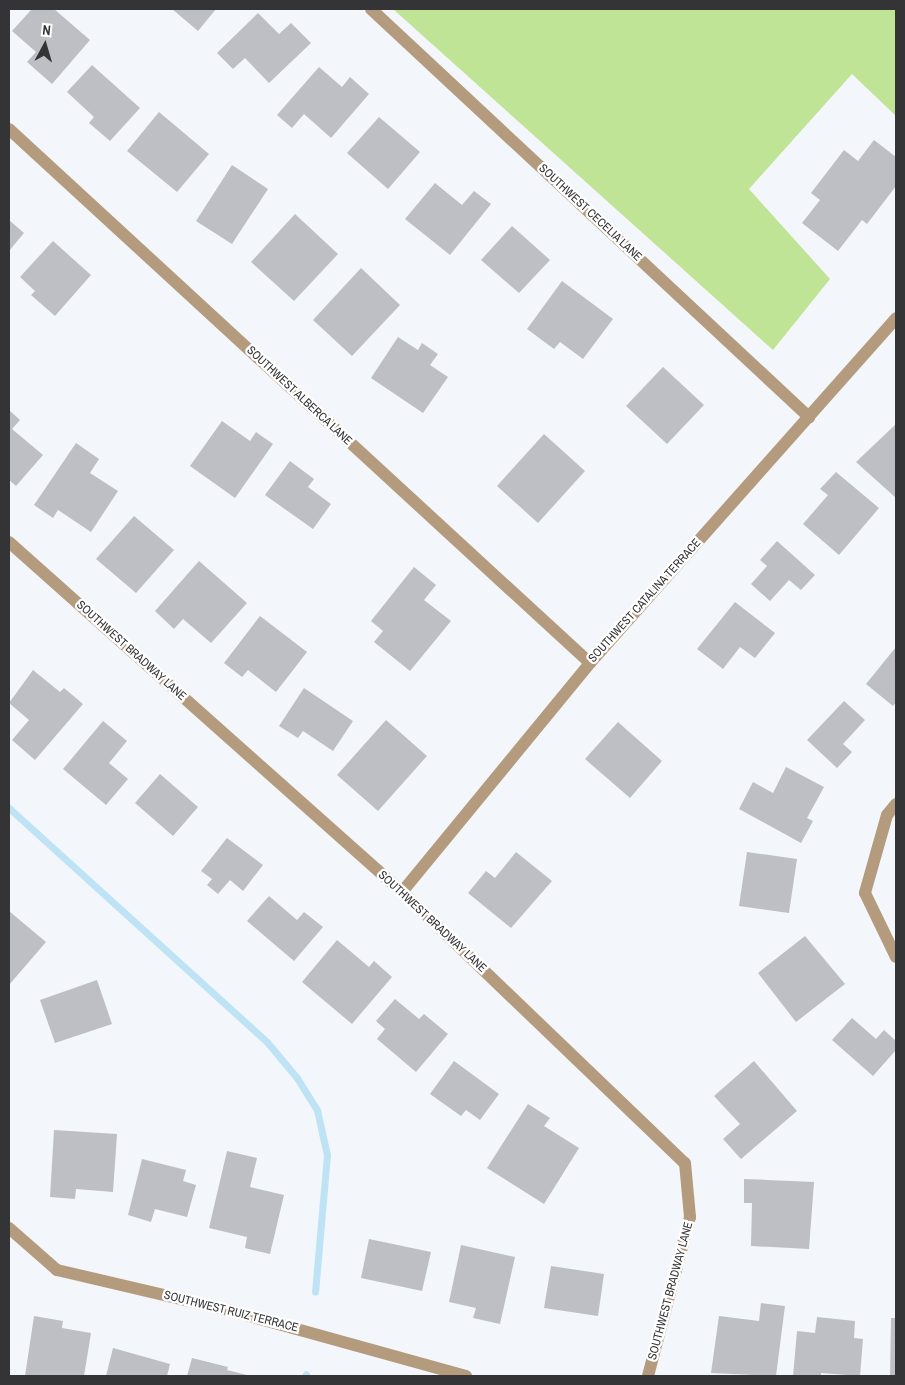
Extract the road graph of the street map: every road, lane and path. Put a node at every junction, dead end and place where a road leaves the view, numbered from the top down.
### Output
1 (371, 9) edge
2 (9, 130) edge
3 (896, 318) edge
4 (809, 417) junction
5 (9, 542) edge
6 (590, 663) junction
7 (896, 804) edge
8 (402, 892) junction
9 (896, 957) edge
10 (9, 1228) edge
11 (466, 1376) edge
12 (648, 1376) edge

1 - 4 street, SOUTHWEST CECELIA LANE
2 - 6 street, SOUTHWEST ALBERCA LANE
3 - 4 street, SOUTHWEST CATALINA TERRACE
4 - 6 street, SOUTHWEST CATALINA TERRACE
5 - 8 street, SOUTHWEST BRADWAY LANE
6 - 8 street, SOUTHWEST CATALINA TERRACE
7 - 9 street
8 - 12 street, SOUTHWEST BRADWAY LANE
10 - 11 street, SOUTHWEST RUIZ TERRACE

